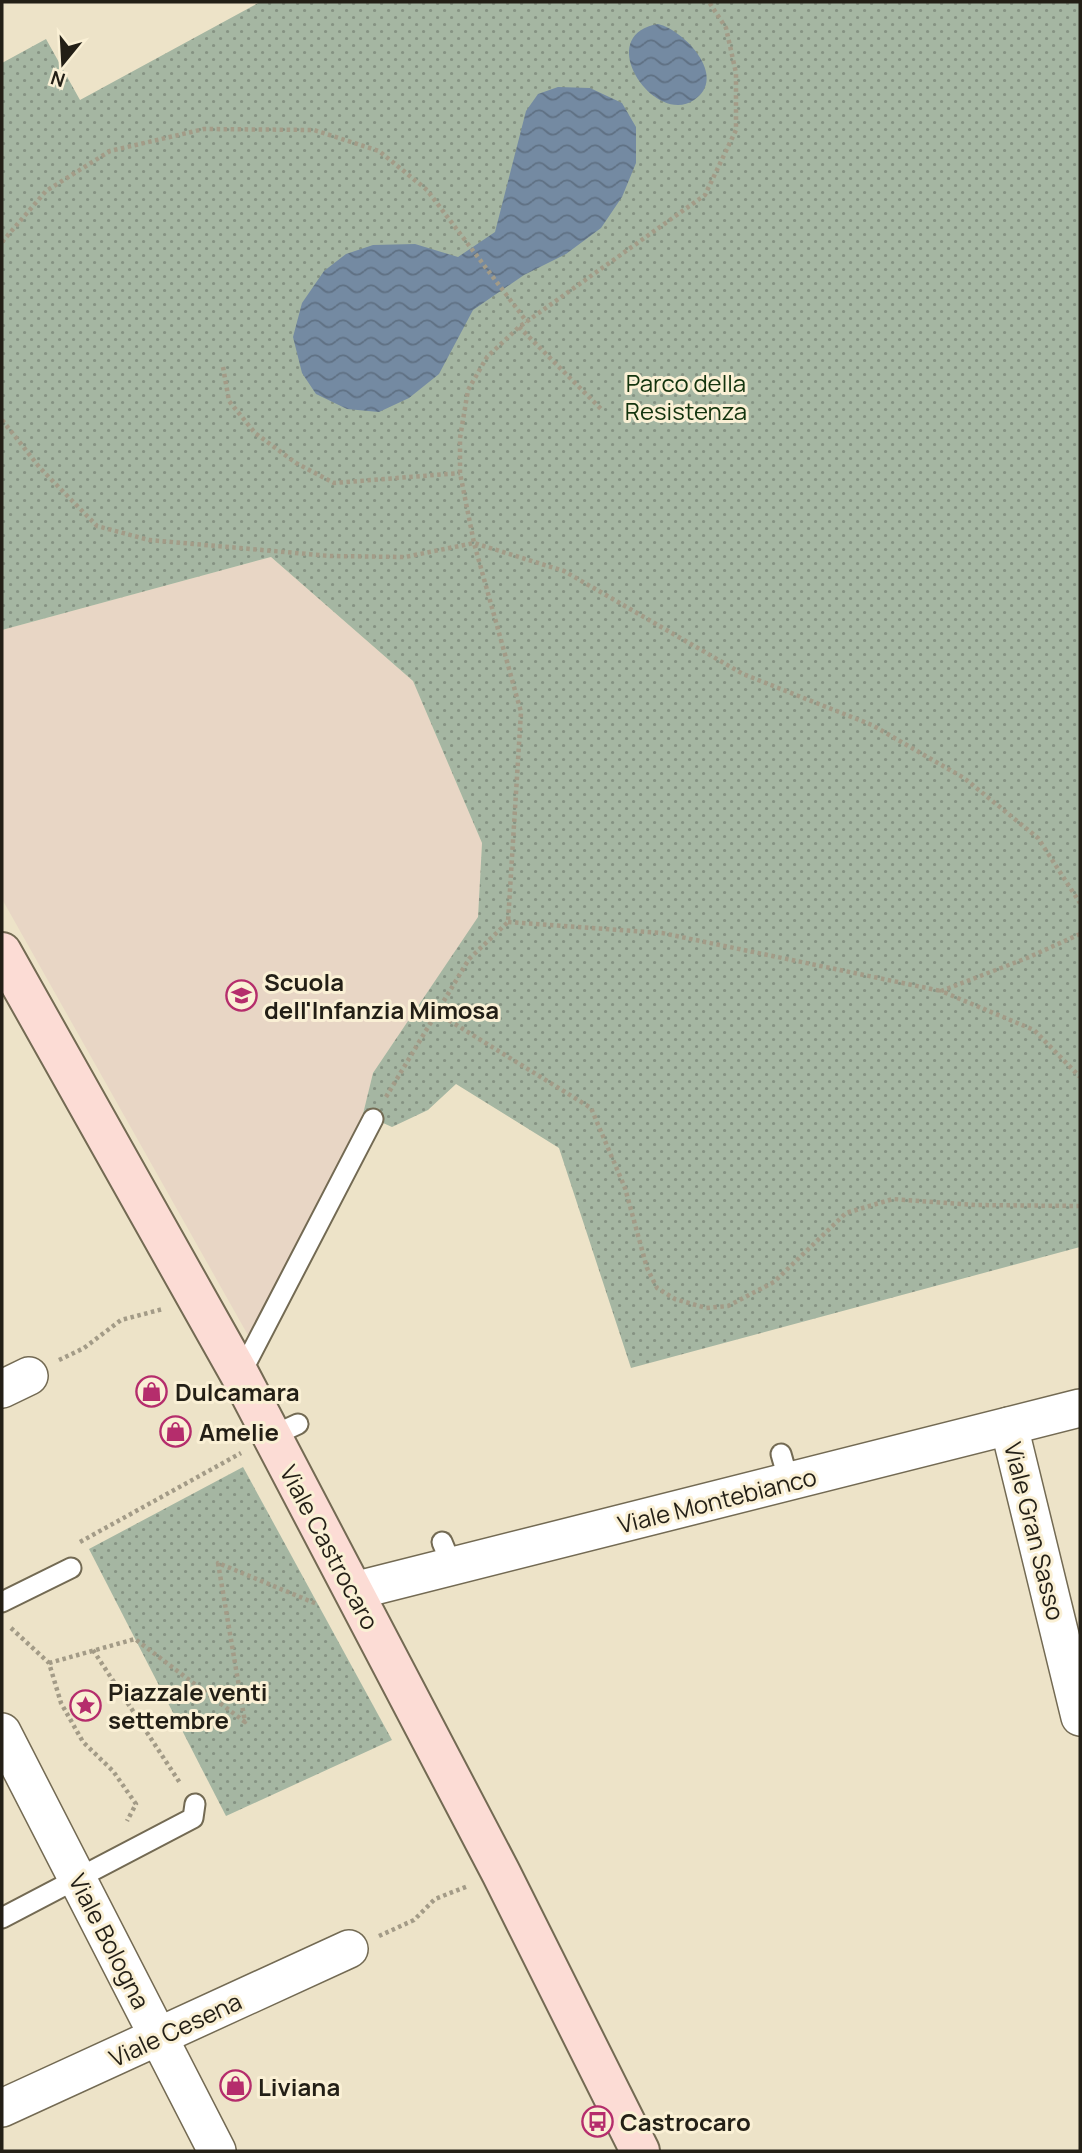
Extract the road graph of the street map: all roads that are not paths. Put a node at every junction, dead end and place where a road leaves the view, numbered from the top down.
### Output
1 (2, 952) edge
2 (373, 1119) road end
3 (240, 1375) junction
4 (1080, 1408) edge
5 (1009, 1426) junction
6 (71, 1568) road end
7 (354, 1591) junction
8 (2, 1612) edge
9 (1080, 1717) edge
10 (6, 1749) edge
11 (195, 1804) road end
12 (92, 1871) junction
13 (2, 1917) edge
14 (349, 1949) road end
15 (159, 2036) junction
16 (2, 2108) edge
17 (217, 2151) edge
18 (640, 2151) edge

1 - 3 street, Viale Castrocaro
2 - 3 lane
3 - 7 street, Viale Castrocaro
4 - 5 street, Viale Montebianco
5 - 7 street, Viale Montebianco
5 - 9 street, Viale Gran Sasso
6 - 8 lane
7 - 18 street, Viale Castrocaro
10 - 12 street, Viale Bologna
11 - 12 lane
12 - 13 lane
12 - 15 street, Viale Bologna
14 - 15 street, Viale Cesena
15 - 16 street, Viale Cesena
15 - 17 street, Viale Bologna

